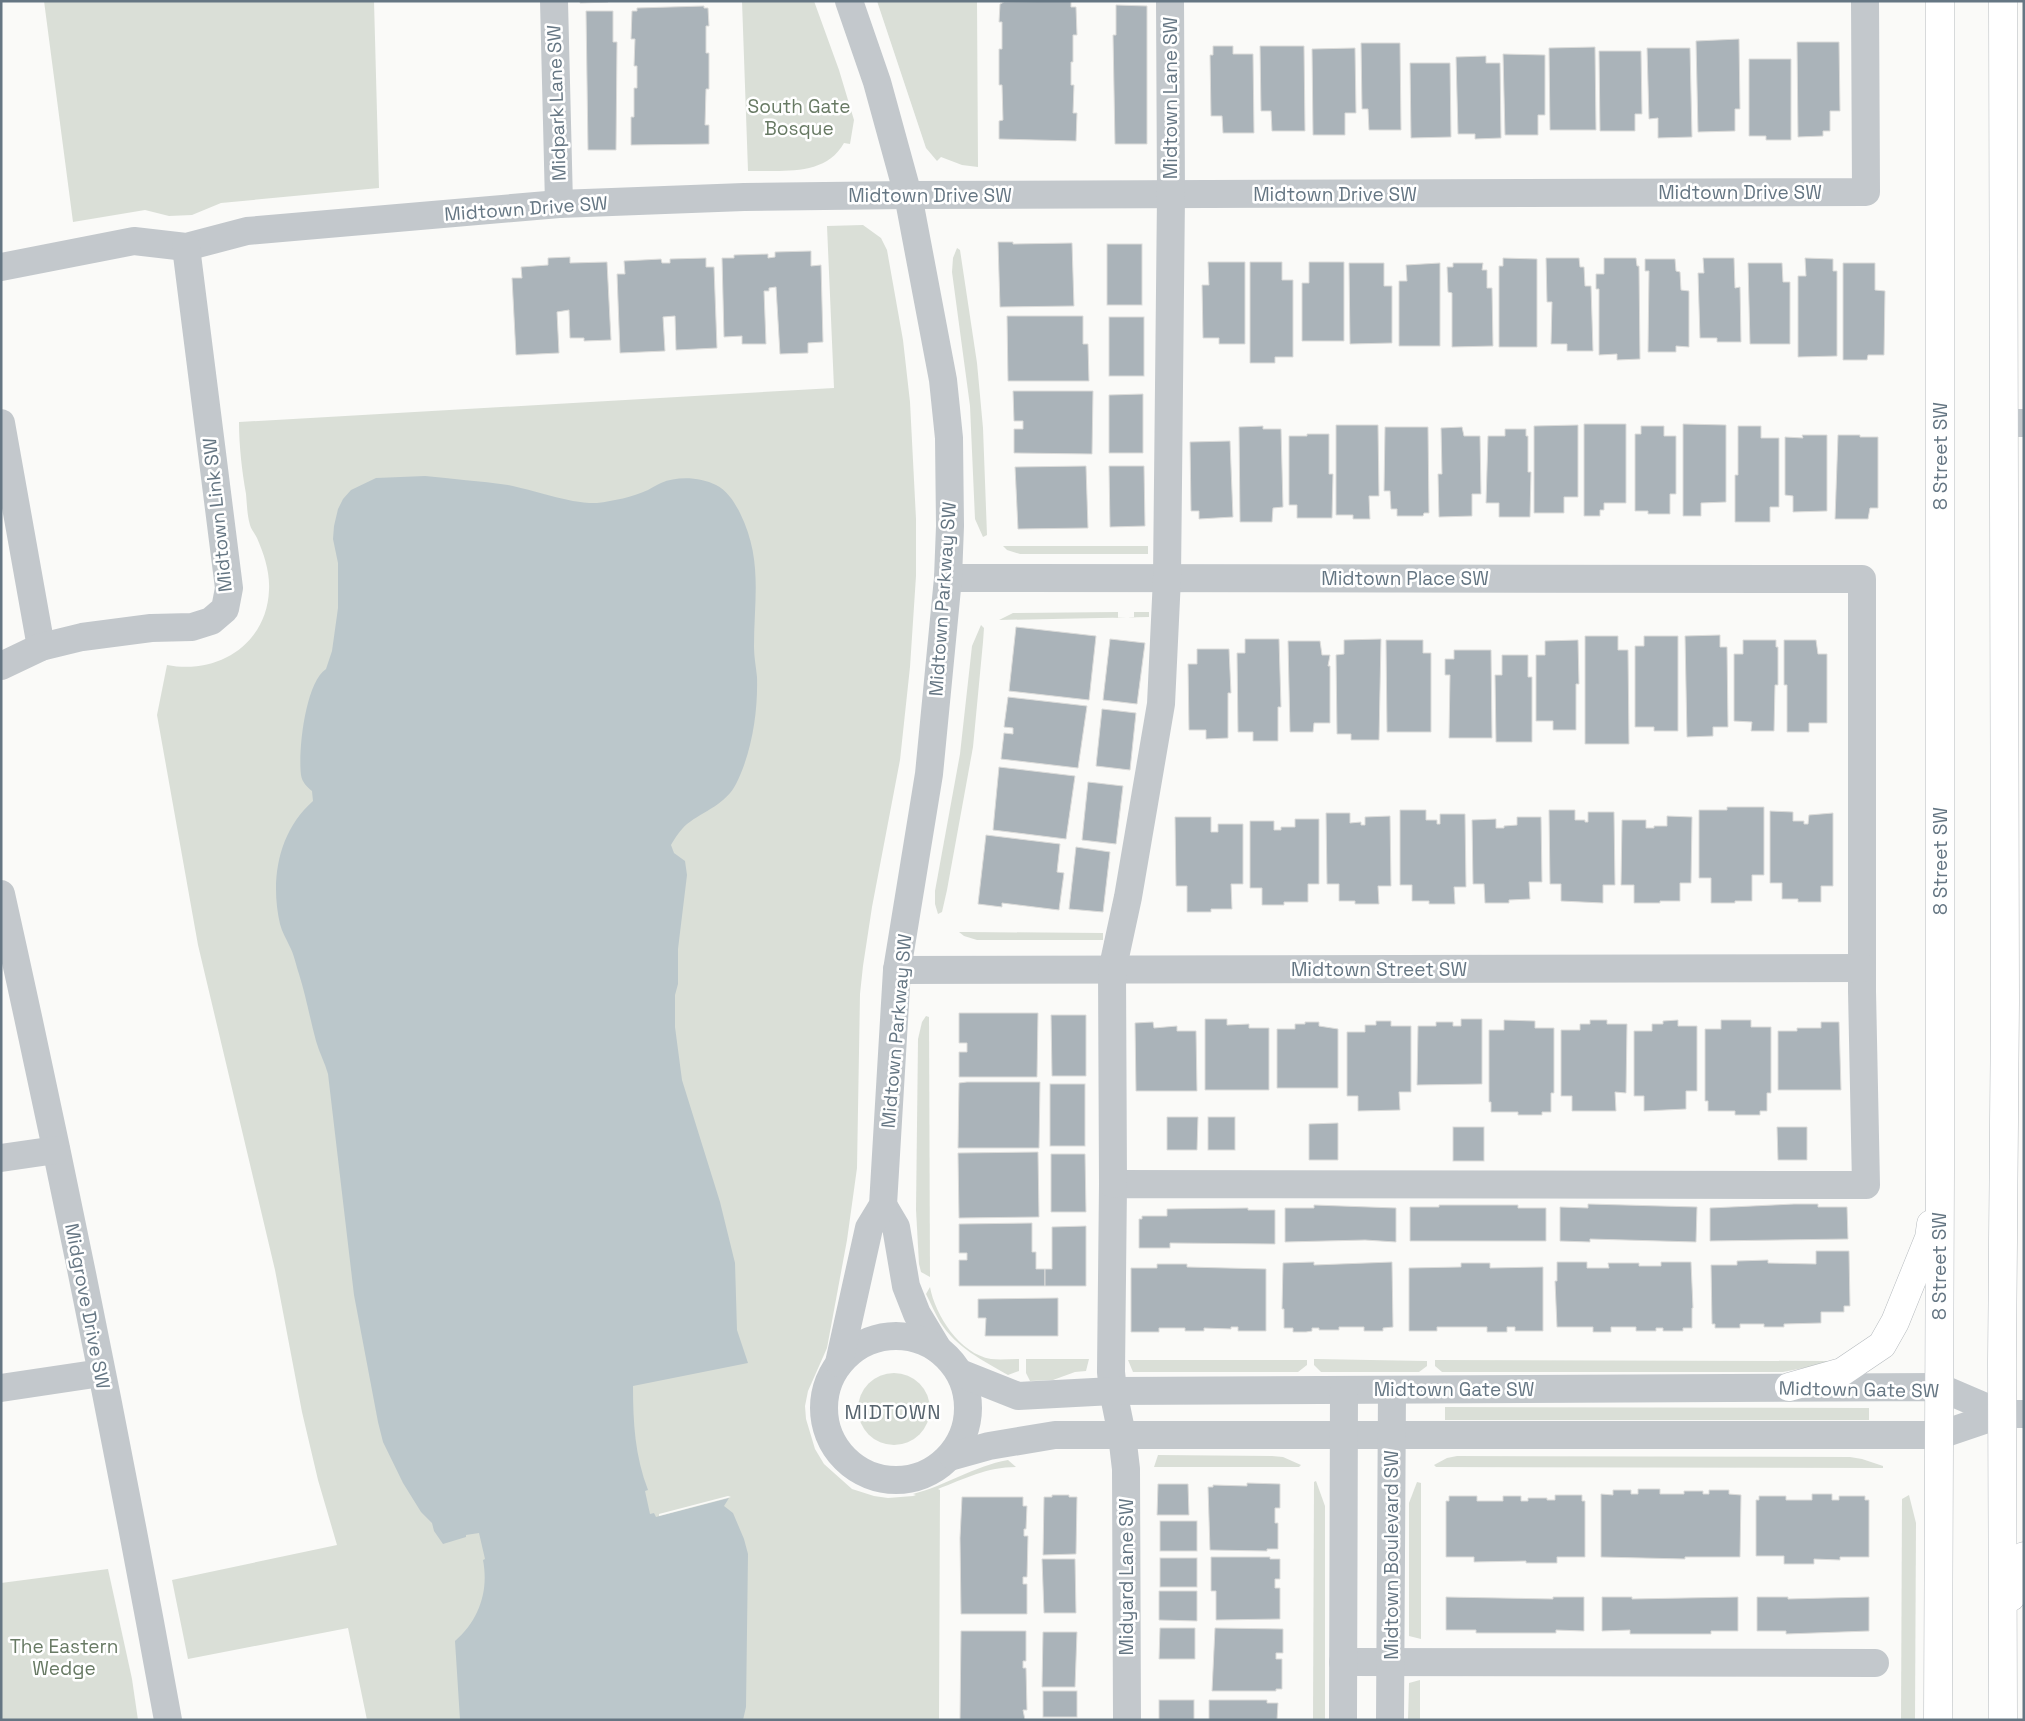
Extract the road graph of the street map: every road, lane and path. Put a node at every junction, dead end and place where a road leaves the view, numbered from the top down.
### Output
1 (554, 1) edge
2 (849, 1) edge
3 (1170, 1) edge
4 (1865, 1) edge
5 (1940, 1) edge
6 (2003, 1) edge
7 (908, 195) junction
8 (1171, 195) junction
9 (560, 204) junction
10 (186, 247) junction
11 (1, 267) edge
12 (1, 423) edge
13 (2014, 423) edge
14 (5, 469) edge
15 (948, 578) junction
16 (1167, 578) junction
17 (40, 647) junction
18 (1, 666) edge
19 (1, 894) edge
20 (5, 933) edge
21 (1862, 968) junction
22 (897, 970) junction
23 (1112, 971) junction
24 (56, 1150) junction
25 (1, 1158) edge
26 (1940, 1171) junction
27 (1113, 1184) junction
28 (883, 1206) junction
29 (938, 1349) junction
30 (839, 1363) junction
31 (101, 1373) junction
32 (960, 1373) junction
33 (1789, 1387) junction
34 (1938, 1387) junction
35 (1, 1388) edge
36 (1344, 1390) junction
37 (1392, 1390) junction
38 (1113, 1391) junction
39 (2013, 1414) edge
40 (1344, 1434) junction
41 (1391, 1434) junction
42 (1122, 1435) junction
43 (1940, 1435) junction
44 (953, 1456) junction
45 (2024, 1556) edge
46 (2003, 1622) junction
47 (1343, 1662) junction
48 (1391, 1662) junction
49 (1875, 1663) dead end
50 (168, 1720) edge
51 (1127, 1720) edge
52 (1343, 1720) edge
53 (1390, 1720) edge
54 (1938, 1720) edge
55 (2003, 1720) edge

1 - 9 street, Midpark Lane SW
2 - 7 street, Midtown Parkway SW
3 - 8 street, Midtown Lane SW
4 - 8 street, Midtown Drive SW
5 - 26 main road, 8 Street SW
6 - 13 main road
7 - 8 street, Midtown Drive SW
7 - 9 street, Midtown Drive SW
7 - 15 street, Midtown Parkway SW
8 - 16 street, Midtown Lane SW
9 - 10 street, Midtown Drive SW
10 - 11 street, Midtown Drive SW
10 - 17 street, Midtown Link SW
12 - 14 street
13 - 39 main road
14 - 17 street
15 - 16 street, Midtown Place SW
15 - 22 street, Midtown Parkway SW
16 - 21 street, Midtown Place SW
16 - 23 street, Midtown Lane SW
17 - 18 street, Midtown Link SW
19 - 20 street, Midgrove Drive SW
20 - 24 street, Midgrove Drive SW
21 - 23 street, Midtown Street SW
21 - 27 street
22 - 23 street, Midtown Street SW
22 - 28 street, Midtown Parkway SW
23 - 27 street, Midyard Lane SW
24 - 25 street
24 - 31 street, Midgrove Drive SW
26 - 33 main road
26 - 34 main road, 8 Street SW
27 - 38 street, Midyard Lane SW
28 - 29 street
28 - 30 street, Midtown Parkway SW
29 - 30 street
29 - 32 street
30 - 44 street
31 - 35 street
31 - 50 street, Midgrove Drive SW
32 - 38 street, Midtown Gate SW
32 - 44 street
33 - 34 street, Midtown Gate SW
33 - 37 street, Midtown Gate SW
34 - 39 street, Midtown Gate SW
34 - 43 main road, 8 Street SW
36 - 37 street, Midtown Gate SW
36 - 38 street, Midtown Gate SW
36 - 40 street
37 - 41 street, Midtown Boulevard SW
38 - 42 street, Midyard Lane SW
39 - 43 street
39 - 46 main road
40 - 41 street
40 - 42 street
40 - 47 street
41 - 43 street
41 - 48 street, Midtown Boulevard SW
42 - 44 street
42 - 51 street, Midyard Lane SW
43 - 54 main road, 8 Street SW
45 - 46 main road
46 - 55 main road
47 - 48 street
47 - 52 street
48 - 49 street
48 - 53 street, Midtown Boulevard SW

